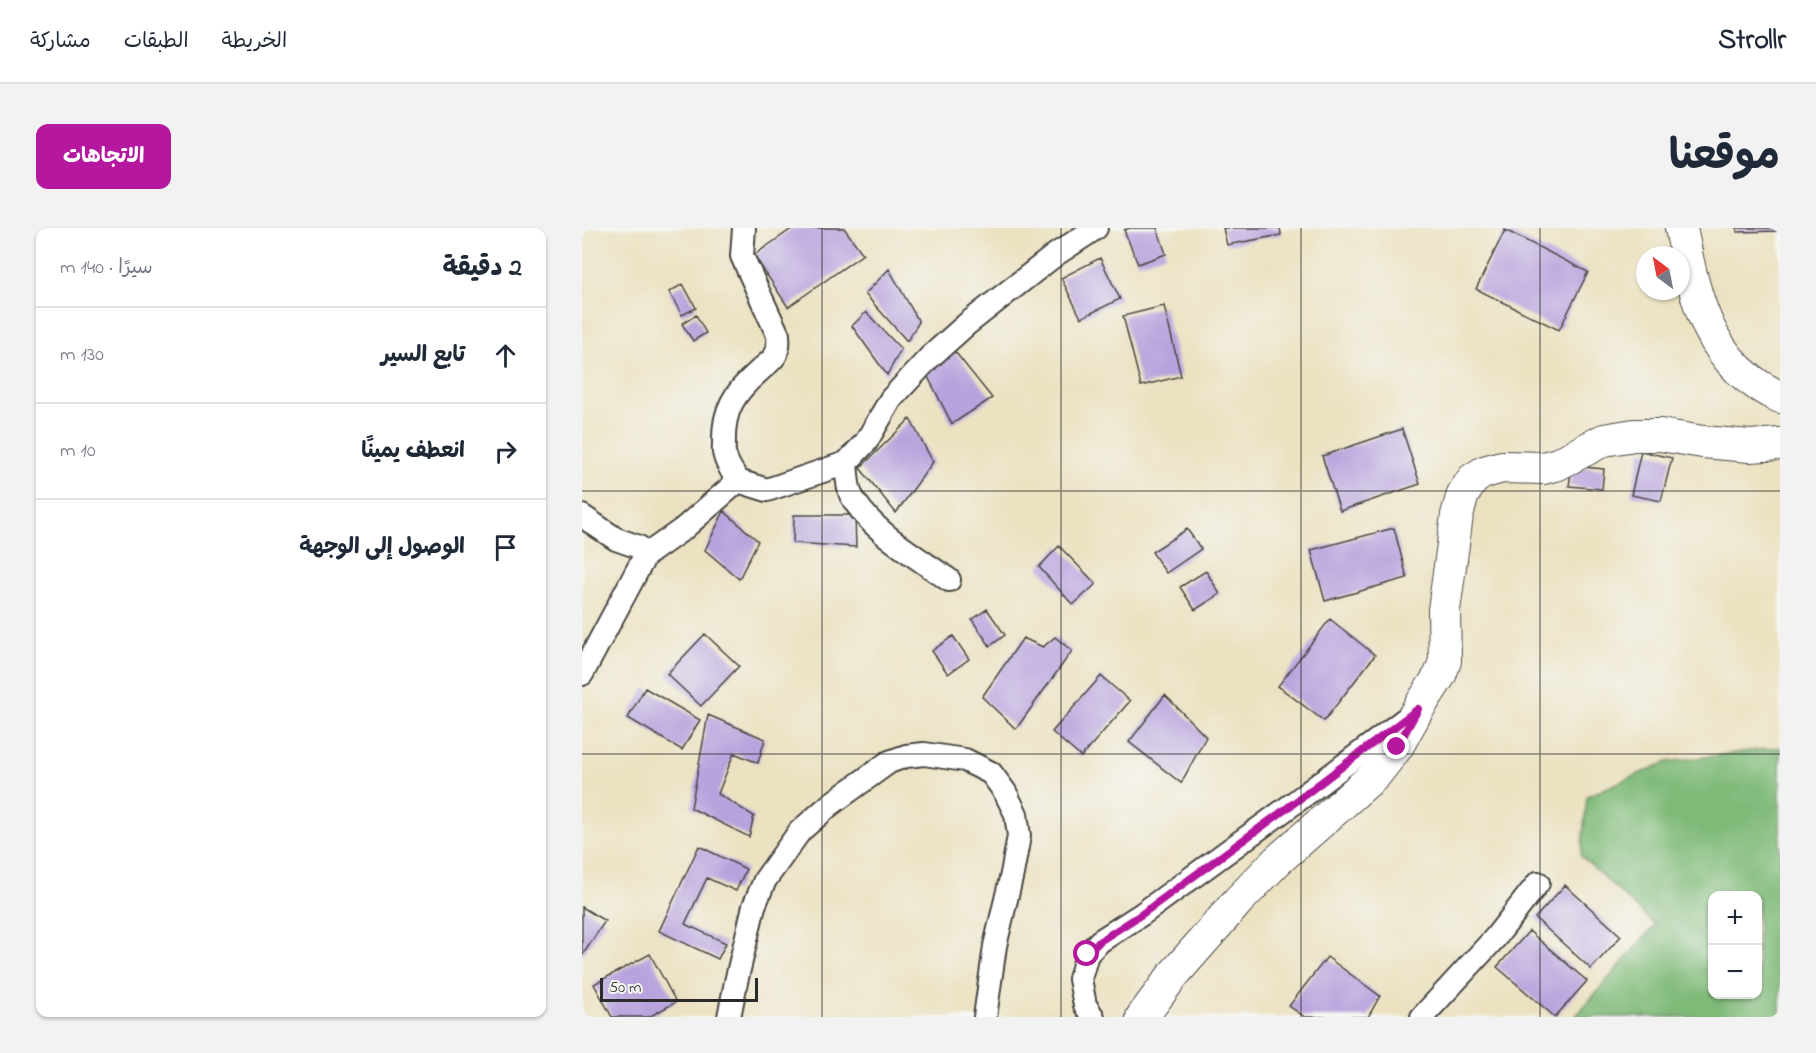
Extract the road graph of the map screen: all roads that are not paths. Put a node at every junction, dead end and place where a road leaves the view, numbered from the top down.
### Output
1 (744, 228) edge
2 (1096, 228) edge
3 (1681, 228) edge
4 (1780, 397) edge
5 (1780, 444) edge
6 (846, 463) junction
7 (738, 481) junction
8 (582, 516) edge
9 (645, 555) junction
10 (949, 580) dead end
11 (582, 674) edge
12 (1418, 709) junction
13 (1538, 883) dead end
14 (729, 1017) edge
15 (985, 1017) edge
16 (1093, 1017) edge
17 (1142, 1017) edge
18 (1422, 1017) edge

1 - 7 street
2 - 6 street
3 - 4 main road
5 - 12 main road
6 - 7 street
6 - 10 street
7 - 9 street
8 - 9 street
9 - 11 street
12 - 16 street
12 - 17 main road
13 - 18 street
14 - 15 street

